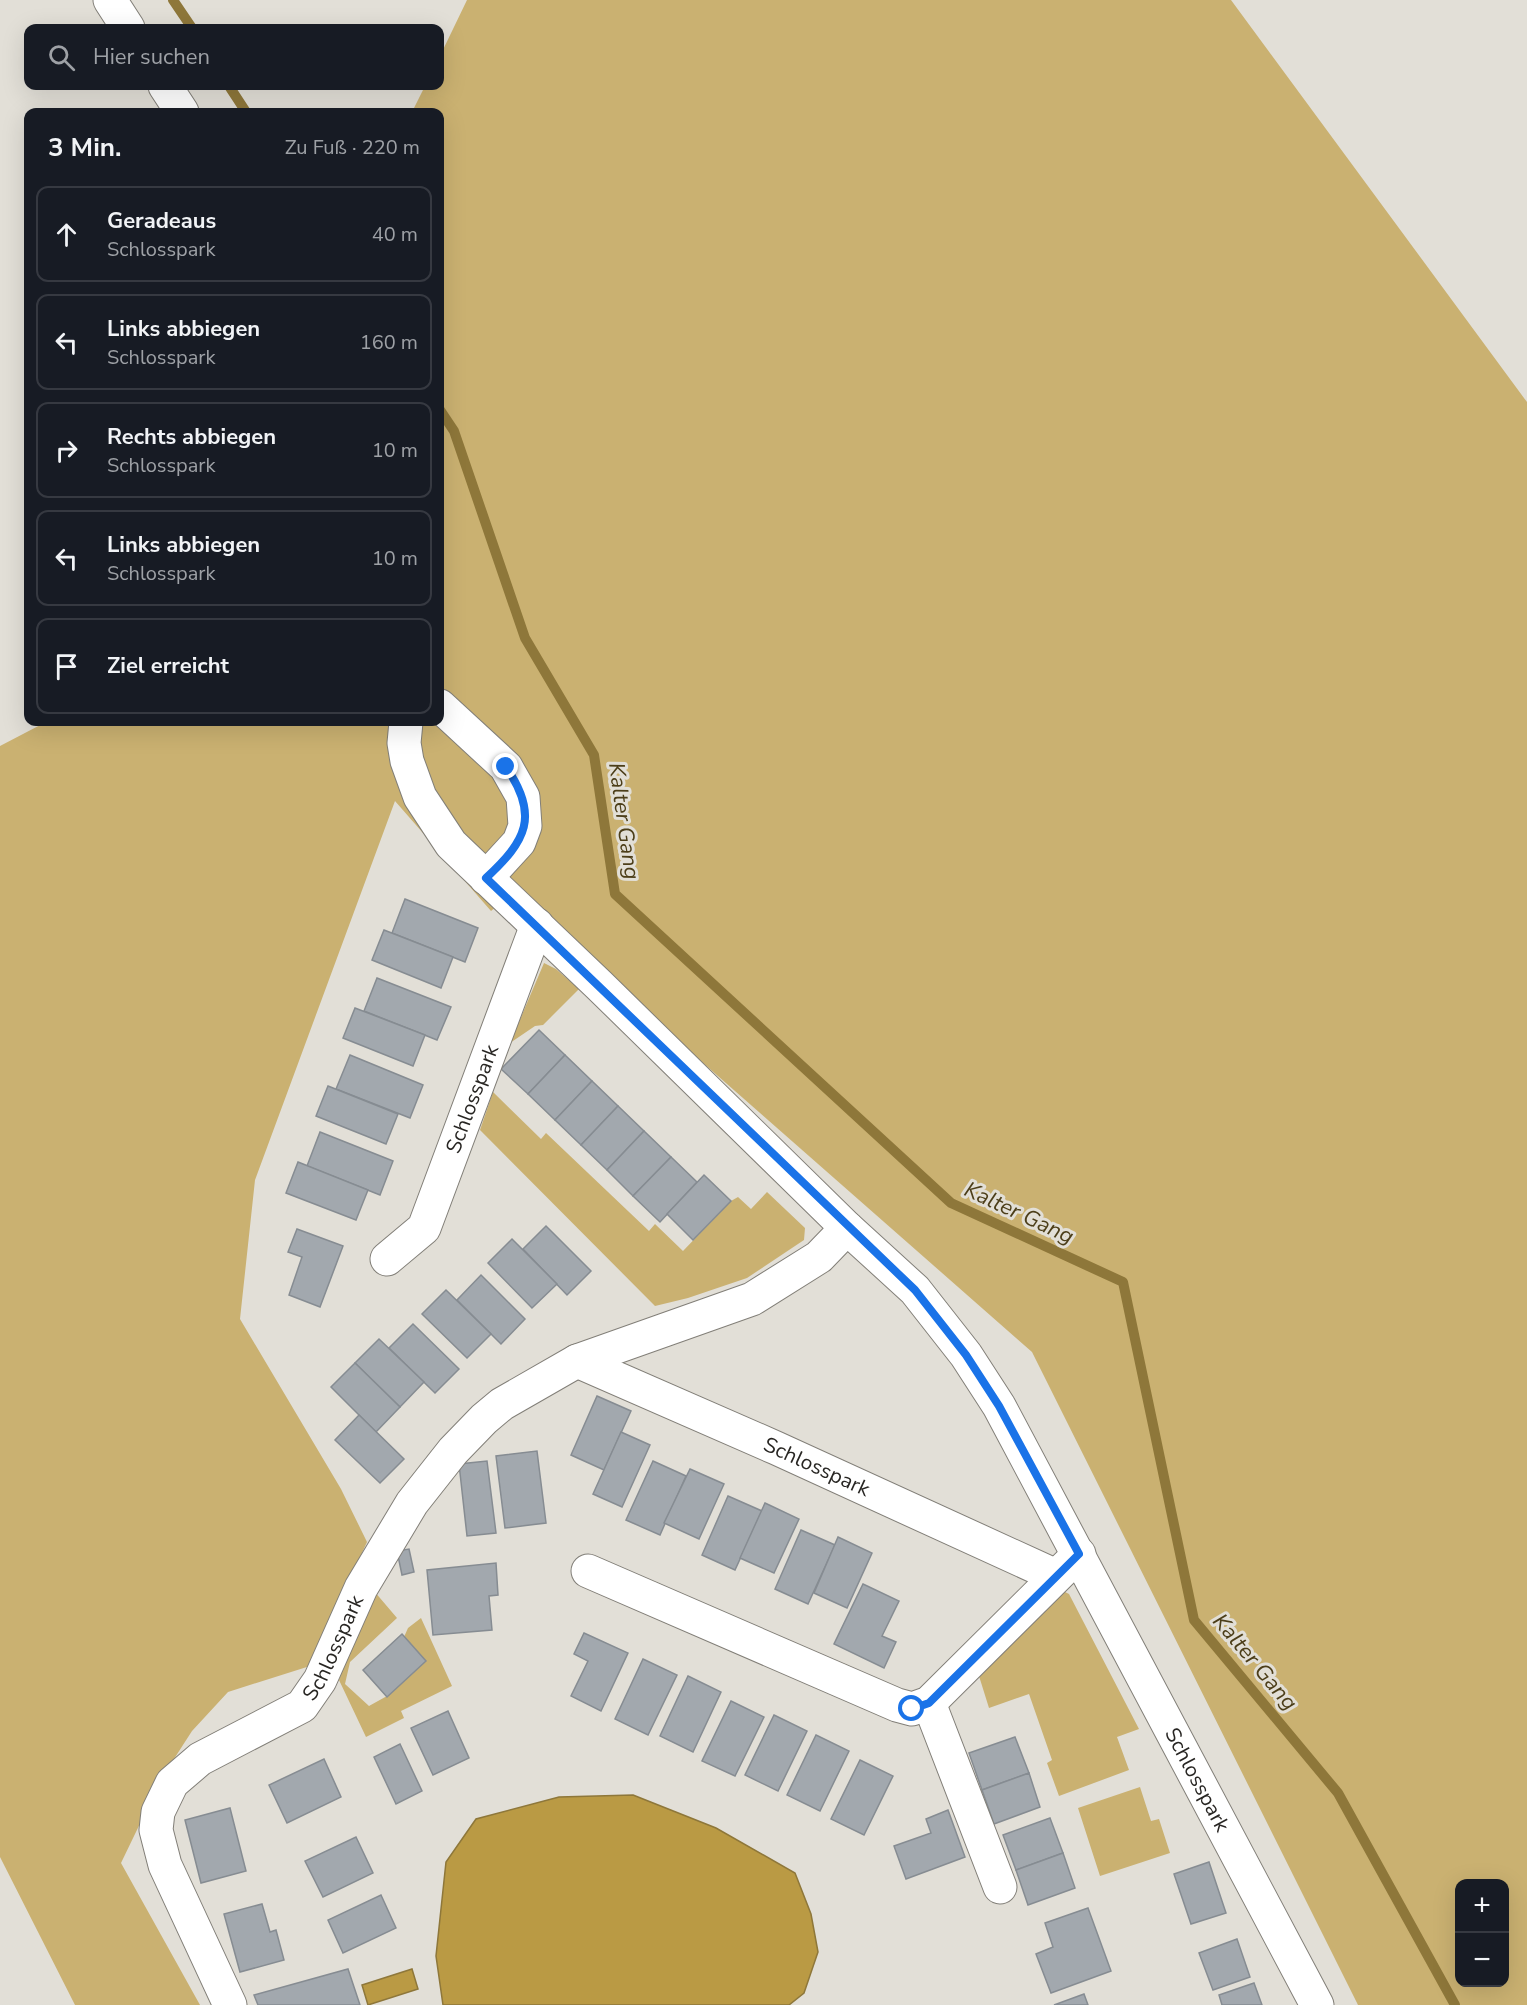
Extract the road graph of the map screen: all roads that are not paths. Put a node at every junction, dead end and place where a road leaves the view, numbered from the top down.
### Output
1 (110, 0) edge
2 (125, 24) edge
3 (168, 90) edge
4 (179, 108) edge
5 (444, 710) edge
6 (406, 726) edge
7 (486, 878) junction
8 (537, 925) junction
9 (847, 1228) junction
10 (387, 1259) dead end
11 (577, 1361) junction
12 (1079, 1554) junction
13 (588, 1570) dead end
14 (1056, 1576) junction
15 (929, 1703) junction
16 (1000, 1887) dead end
17 (230, 2005) edge
18 (1317, 2005) edge

1 - 2 street
3 - 4 street
5 - 7 street
6 - 7 street, Schlosspark
7 - 8 street, Schlosspark
8 - 9 street, Schlosspark
8 - 10 street, Schlosspark
9 - 11 street, Schlosspark
9 - 12 street, Schlosspark
11 - 14 street, Schlosspark
11 - 17 street, Schlosspark
12 - 14 street
12 - 18 street, Schlosspark
13 - 15 street
14 - 15 street
15 - 16 street

